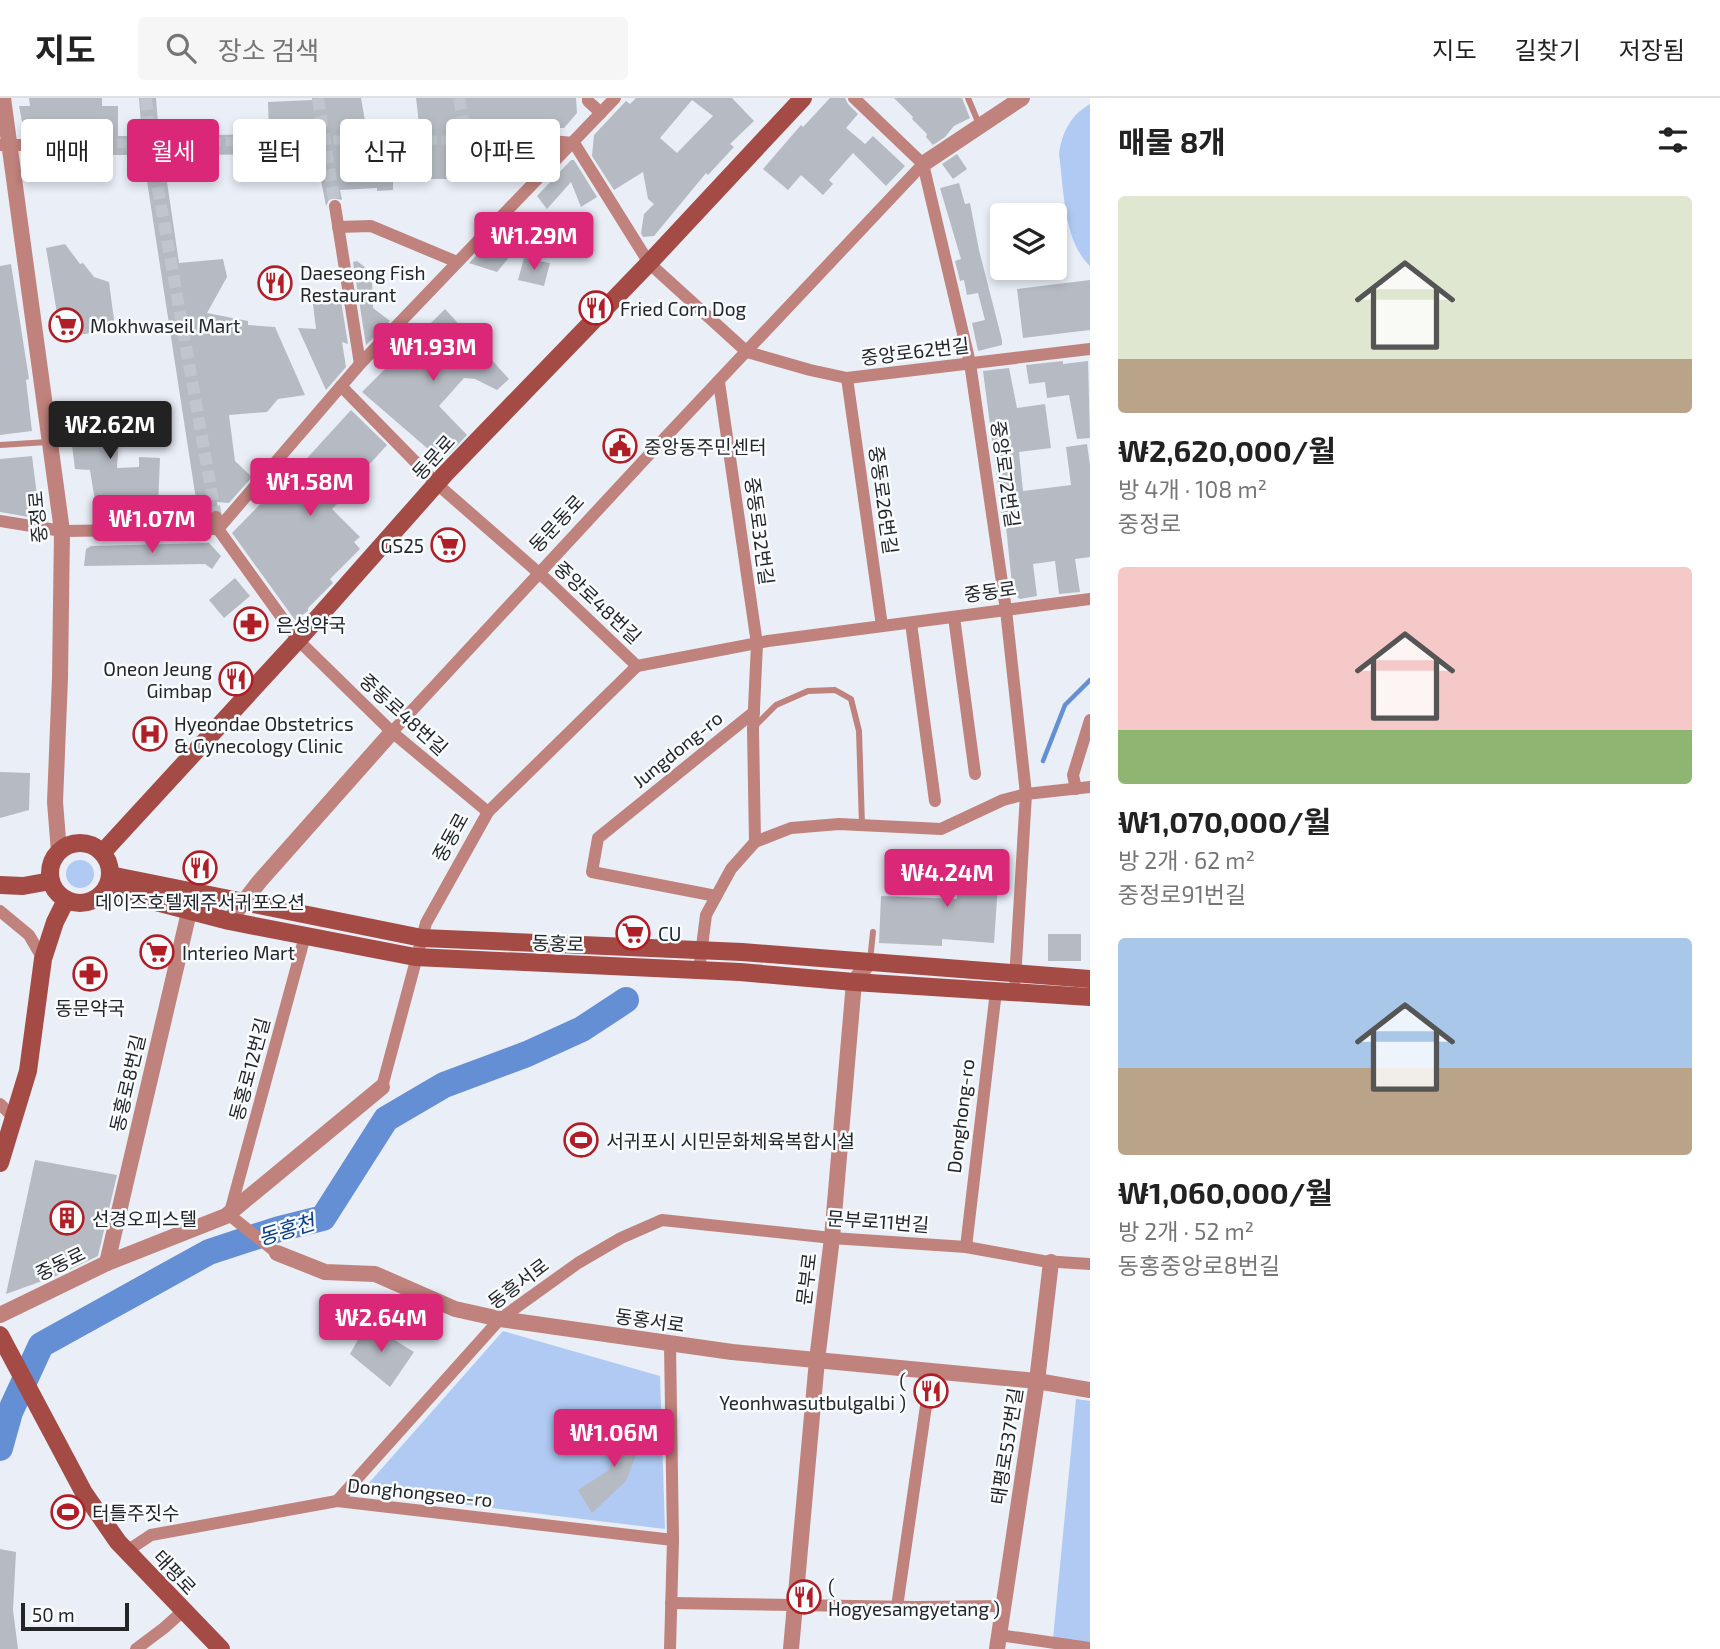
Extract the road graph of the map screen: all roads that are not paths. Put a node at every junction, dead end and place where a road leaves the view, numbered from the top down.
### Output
1 (3, 98) edge
2 (588, 98) edge
3 (615, 98) edge
4 (803, 98) edge
5 (854, 98) edge
6 (968, 98) edge
7 (1022, 98) edge
8 (601, 113) junction
9 (980, 126) junction
10 (560, 142) edge
11 (574, 143) junction
12 (11, 145) edge
13 (923, 164) junction
14 (335, 206) tunnel mouth
15 (338, 227) junction
16 (457, 262) junction
17 (649, 263) junction
18 (1090, 349) edge
19 (747, 352) junction
20 (970, 363) junction
21 (360, 364) junction
22 (847, 378) junction
23 (719, 382) junction
24 (341, 386) junction
25 (50, 442) junction
26 (0, 444) edge
27 (437, 484) junction
28 (0, 521) edge
29 (217, 523) junction
30 (62, 531) junction
31 (538, 573) junction
32 (1090, 599) edge
33 (1006, 610) junction
34 (954, 617) junction
35 (911, 622) junction
36 (882, 626) junction
37 (298, 640) junction
38 (757, 644) junction
39 (637, 666) junction
40 (754, 712) junction
41 (1089, 726) edge
42 (753, 729) junction
43 (392, 732) junction
44 (975, 774) dead end
45 (1090, 787) edge
46 (1076, 789) junction
47 (1026, 794) junction
48 (935, 801) dead end
49 (488, 812) junction
50 (862, 825) junction
51 (755, 842) junction
52 (59, 852) junction
53 (102, 853) junction
54 (51, 881) junction
55 (108, 882) junction
56 (0, 885) edge
57 (716, 897) junction
58 (66, 900) junction
59 (243, 902) junction
60 (0, 911) edge
61 (189, 912) junction
62 (229, 921) junction
63 (873, 932) dead end
64 (305, 936) junction
65 (422, 938) junction
66 (700, 950) junction
67 (415, 957) junction
68 (43, 959) junction
69 (869, 962) junction
70 (699, 970) junction
71 (1090, 979) edge
72 (854, 982) junction
73 (1015, 982) junction
74 (996, 991) junction
75 (1090, 997) edge
76 (382, 1087) joint
77 (0, 1104) edge
78 (14, 1118) junction
79 (0, 1163) edge
80 (229, 1213) junction
81 (662, 1220) joint
82 (832, 1238) junction
83 (966, 1247) junction
84 (277, 1253) joint
85 (1051, 1262) junction
86 (107, 1263) junction
87 (1090, 1264) edge
88 (0, 1315) edge
89 (500, 1319) junction
90 (1, 1339) edge
91 (670, 1344) junction
92 (817, 1360) junction
93 (931, 1371) junction
94 (1037, 1381) junction
95 (1090, 1390) edge
96 (337, 1501) junction
97 (673, 1540) junction
98 (127, 1551) junction
99 (671, 1603) junction
100 (795, 1605) junction
101 (1003, 1606) junction
102 (897, 1607) junction
103 (183, 1611) junction
104 (998, 1642) edge
105 (1090, 1648) edge
106 (136, 1649) edge
107 (220, 1649) edge
108 (670, 1649) edge
109 (791, 1649) edge

1 - 12 street, 중정로
2 - 8 street
3 - 8 street
4 - 17 main road, 동문로
5 - 13 street
6 - 9 lane
7 - 9 street
8 - 11 street
9 - 13 street
10 - 11 street
11 - 16 street
11 - 17 street
12 - 25 street, 중정로
13 - 19 street, 동문동로
13 - 20 street, 중앙로72번길
14 - 15 street
15 - 16 street
15 - 21 street
16 - 21 street
17 - 19 street
17 - 27 main road, 동문로
18 - 20 street, 중앙로62번길
19 - 22 street, 중앙로62번길
19 - 23 street, 동문동로
20 - 22 street, 중앙로62번길
20 - 33 street, 중앙로72번길
21 - 24 street
22 - 36 street, 중동로26번길
23 - 31 street, 동문동로
23 - 38 street, 중동로32번길
24 - 27 street, 중앙로48번길
24 - 29 street
25 - 26 lane
25 - 30 street, 중정로
27 - 31 street, 중앙로48번길
27 - 37 main road, 동문로
28 - 30 street
29 - 30 street
29 - 37 street, 중동로48번길
30 - 52 street, 중정로
31 - 39 street, 중앙로48번길
31 - 43 street, 동문동로
32 - 33 street, 중동로
33 - 34 street, 중동로
33 - 47 street, 중앙로72번길
34 - 35 street, 중동로
34 - 44 street
35 - 36 street, 중동로
35 - 48 street
36 - 38 street, 중동로
37 - 43 street, 중동로48번길
37 - 53 main road, 동문로
38 - 39 street, 중동로
38 - 40 street
39 - 49 street, 중동로
40 - 42 street
40 - 57 street, Jungdong-ro
41 - 46 street
42 - 50 lane
42 - 51 street
43 - 49 street, 중동로48번길
43 - 59 street, 동문동로
45 - 46 street
46 - 47 street
47 - 50 street
47 - 73 street, 중앙로72번길
49 - 65 street, 중동로
50 - 51 street
51 - 57 street
52 - 53 main road
52 - 54 main road
53 - 55 main road
54 - 56 main road
54 - 58 main road
55 - 58 main road
55 - 59 main road, 동홍로
55 - 61 main road, 동홍로
57 - 66 street
58 - 68 main road
59 - 62 street, 동문동로
59 - 65 main road, 동홍로
60 - 68 street
61 - 62 main road, 동홍로
61 - 86 street, 동홍로8번길
62 - 64 main road, 동홍로
63 - 69 lane
64 - 67 main road, 동홍로
64 - 80 street, 동홍로12번길
65 - 66 main road, 동홍로
65 - 67 street, 중동로
66 - 69 main road, 동홍로
66 - 70 street
67 - 70 main road, 동홍로
67 - 76 street, 중동로
68 - 78 main road
69 - 72 street
69 - 73 main road, 동홍로
70 - 72 main road, 동홍로
71 - 73 main road
72 - 74 main road, 동홍로
72 - 82 street, 문부로
73 - 74 main road, 동홍로
73 - 75 main road
74 - 83 street, Donghong-ro
76 - 80 street, 중동로
77 - 78 street
78 - 79 main road
80 - 84 street, 동홍서로
80 - 86 street, 중동로
81 - 82 street, 문부로11번길
81 - 89 street, 동흥서로
82 - 83 street, 문부로11번길
82 - 92 street, 문부로
83 - 85 street, 문부로11번길
84 - 89 street, 동홍서로
85 - 87 street, 문부로11번길
85 - 94 street, 태평로537번길
86 - 88 street, 중동로
89 - 91 street, 동홍서로
89 - 96 street, 동흥서로
90 - 98 main road, 태평로
91 - 92 street, 동홍서로
91 - 97 street
92 - 93 street, 동홍서로
92 - 100 street, 문부로
93 - 94 street, 동홍서로
93 - 102 street
94 - 95 street, 동홍서로
94 - 101 street, 태평로537번길
96 - 97 street, Donghongseo-ro
96 - 98 street, Donghongseo-ro
97 - 99 street
98 - 103 main road, 태평로
99 - 100 street
99 - 108 street
100 - 102 street
100 - 109 street, 문부로
101 - 102 street
101 - 104 street, 태평로537번길
103 - 106 street
103 - 107 main road, 태평로
104 - 105 street, 태평로537번길

